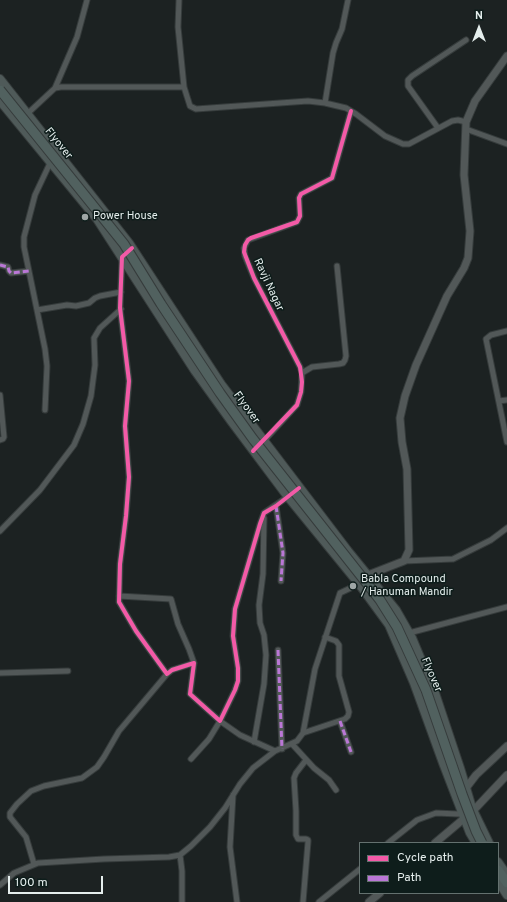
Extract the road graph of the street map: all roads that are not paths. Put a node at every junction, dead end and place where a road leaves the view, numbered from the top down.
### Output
1 (87, 0) edge
2 (179, 0) edge
3 (348, 0) edge
4 (466, 40) dead end
5 (507, 56) edge
6 (0, 79) edge
7 (184, 87) junction
8 (55, 88) junction
9 (0, 90) edge
10 (0, 101) edge
11 (325, 103) junction
12 (351, 111) junction
13 (27, 114) junction
14 (18, 123) junction
15 (466, 125) junction
16 (438, 128) junction
17 (507, 144) edge
18 (58, 152) junction
19 (50, 163) junction
20 (132, 248) junction
21 (122, 257) junction
22 (0, 265) edge
23 (337, 266) dead end
24 (29, 270) junction
25 (121, 292) junction
26 (121, 309) junction
27 (37, 310) junction
28 (507, 331) edge
29 (302, 373) junction
30 (0, 395) edge
31 (507, 400) edge
32 (499, 401) junction
33 (45, 410) dead end
34 (0, 440) edge
35 (264, 441) junction
36 (507, 442) edge
37 (253, 451) junction
38 (299, 488) junction
39 (288, 497) junction
40 (276, 506) junction
41 (264, 513) junction
42 (507, 528) edge
43 (0, 532) edge
44 (404, 561) junction
45 (368, 576) junction
46 (281, 581) dead end
47 (359, 584) junction
48 (119, 596) junction
49 (507, 607) edge
50 (409, 633) junction
51 (325, 637) junction
52 (278, 650) dead end
53 (194, 662) junction
54 (68, 671) dead end
55 (0, 673) edge
56 (167, 674) junction
57 (340, 720) junction
58 (220, 721) junction
59 (304, 733) junction
60 (254, 742) junction
61 (292, 744) junction
62 (507, 746) edge
63 (282, 749) junction
64 (275, 751) junction
65 (351, 752) dead end
66 (191, 759) dead end
67 (306, 760) junction
68 (507, 775) edge
69 (466, 788) junction
70 (336, 790) dead end
71 (234, 794) junction
72 (472, 809) junction
73 (463, 815) junction
74 (389, 842) edge
75 (436, 842) edge
76 (475, 842) edge
77 (482, 842) edge
78 (488, 842) edge
79 (180, 855) junction
80 (34, 864) junction
81 (499, 866) edge
82 (499, 867) edge
83 (359, 870) edge
84 (507, 875) edge
85 (499, 883) edge
86 (507, 883) edge
87 (0, 885) edge
88 (379, 894) edge
89 (507, 895) edge
90 (182, 902) edge
91 (237, 902) edge
92 (303, 902) edge
93 (319, 902) edge
94 (370, 902) edge

1 - 8 street
2 - 7 street
3 - 11 street
4 - 16 street
5 - 15 street
6 - 13 main road
7 - 8 street
7 - 11 street
8 - 13 street
9 - 77 highway, Flyover, bridge
10 - 14 main road
11 - 12 street
12 - 16 street
12 - 29 street, Ravji Nagar
13 - 14 street
13 - 18 main road
14 - 19 main road
15 - 16 street
15 - 17 street
15 - 44 street
18 - 19 street
18 - 20 main road
19 - 21 main road
19 - 24 street
20 - 21 street
20 - 35 main road
21 - 25 street
21 - 37 main road
22 - 24 street
23 - 29 street
24 - 27 street
25 - 26 street
25 - 27 street
26 - 43 street
26 - 48 street
27 - 33 street
28 - 32 street
29 - 35 street, Ravji Nagar
30 - 34 street
31 - 32 street
32 - 36 street
35 - 37 street, Ravji Nagar
35 - 38 main road
37 - 39 main road
38 - 39 street
38 - 45 main road
39 - 40 street
39 - 47 main road
40 - 41 street
40 - 46 street
41 - 58 street
41 - 60 street
42 - 44 street
44 - 45 street
45 - 47 street
45 - 50 main road
47 - 51 street
47 - 73 main road
48 - 53 street
48 - 56 street
49 - 50 street
50 - 69 main road
51 - 57 street
51 - 59 street
52 - 63 street
53 - 56 street
53 - 58 street
54 - 55 street
56 - 80 street
57 - 59 street
57 - 65 street
58 - 60 street
58 - 66 street
59 - 61 street
60 - 64 street
61 - 63 street
61 - 67 street
62 - 69 street
63 - 64 street
64 - 71 street
67 - 70 street
67 - 92 street
68 - 72 street
69 - 72 main road
71 - 79 street
71 - 91 street
72 - 73 street
72 - 78 main road
73 - 74 street
73 - 75 street
73 - 76 main road
79 - 80 street
79 - 90 street
80 - 87 street
81 - 84 main road
82 - 86 highway
83 - 93 street
85 - 89 main road
88 - 94 street

